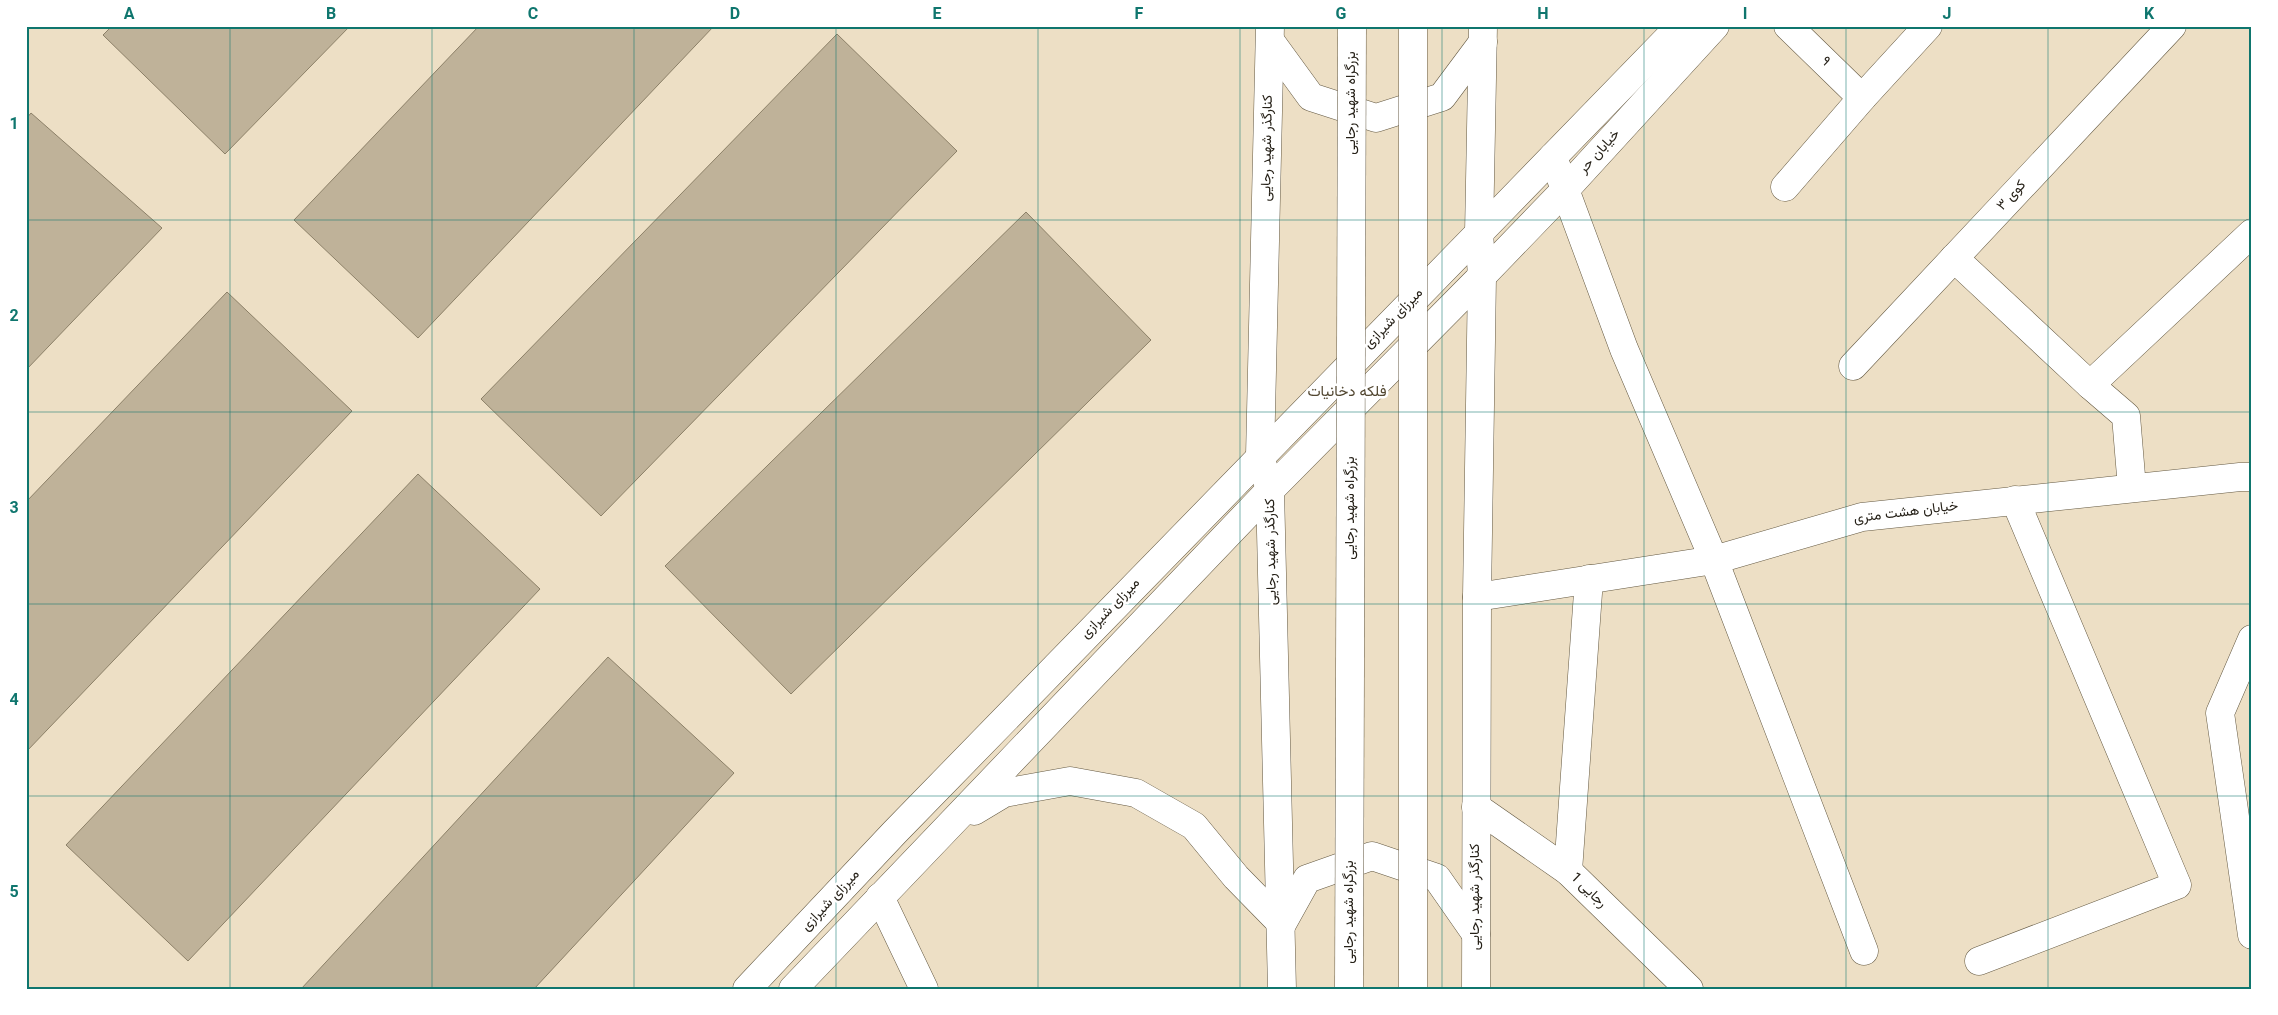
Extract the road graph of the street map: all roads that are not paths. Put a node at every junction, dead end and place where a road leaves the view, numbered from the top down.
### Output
1 (1352, 26) edge
2 (1413, 26) edge
3 (1680, 26) edge
4 (1715, 26) edge
5 (1788, 26) edge
6 (1928, 26) edge
7 (2172, 26) edge
8 (1270, 34) edge
9 (1483, 34) edge
10 (1862, 98) junction
11 (1553, 158) junction
12 (1785, 187) dead end
13 (1564, 192) junction
14 (1479, 233) junction
15 (2252, 233) edge
16 (1954, 258) junction
17 (1482, 276) junction
18 (1853, 366) dead end
19 (2090, 385) junction
20 (1260, 456) junction
21 (2252, 477) edge
22 (2132, 488) junction
23 (1270, 490) junction
24 (2016, 500) junction
25 (1714, 560) junction
26 (1590, 579) junction
27 (1477, 597) junction
28 (2252, 639) edge
29 (1476, 807) junction
30 (947, 827) junction
31 (1568, 871) junction
32 (880, 896) junction
33 (1282, 924) junction
34 (1476, 934) junction
35 (2252, 934) edge
36 (1864, 951) dead end
37 (1979, 961) dead end
38 (747, 989) edge
39 (793, 989) edge
40 (924, 989) edge
41 (1282, 989) edge
42 (1349, 989) edge
43 (1412, 989) edge
44 (1476, 989) edge
45 (1689, 989) edge

1 - 42 main road, بزرگراه شهید رجایی, bridge
2 - 43 main road, bridge
3 - 11 main road
4 - 13 main road, خیابان حر
5 - 10 main road, ۹
6 - 10 main road
7 - 16 main road, کوی ۳
8 - 9 main road
8 - 20 main road, کنارگذر شهید رجایی
9 - 14 main road, کنارگذر شهید رجایی
10 - 12 main road
11 - 13 main road
11 - 14 main road
13 - 17 main road, خیابان حر
13 - 25 main road
14 - 17 main road, کنارگذر شهید رجایی
14 - 20 main road, میرزای شیرازی
15 - 19 main road
16 - 18 main road, کوی ۳
16 - 19 main road
17 - 23 main road
17 - 27 main road, کنارگذر شهید رجایی
19 - 22 main road
20 - 23 main road, کنارگذر شهید رجایی
20 - 38 main road, میرزای شیرازی
21 - 22 main road, خیابان هشت متری
22 - 24 main road, خیابان هشت متری
23 - 30 main road
23 - 33 main road, کنارگذر شهید رجایی
24 - 25 main road, خیابان هشت متری
24 - 37 main road
25 - 26 main road, خیابان هشت متری
25 - 36 main road
26 - 27 main road, خیابان هشت متری
26 - 31 main road
27 - 29 main road, کنارگذر شهید رجایی
28 - 35 main road
29 - 31 main road, رجایی 1
29 - 34 main road, کنارگذر شهید رجایی
30 - 32 main road
30 - 33 main road
31 - 45 main road, رجایی 1
32 - 39 main road
32 - 40 main road
33 - 34 main road
33 - 41 main road, کنارگذر شهید رجایی
34 - 44 main road, کنارگذر شهید رجایی

